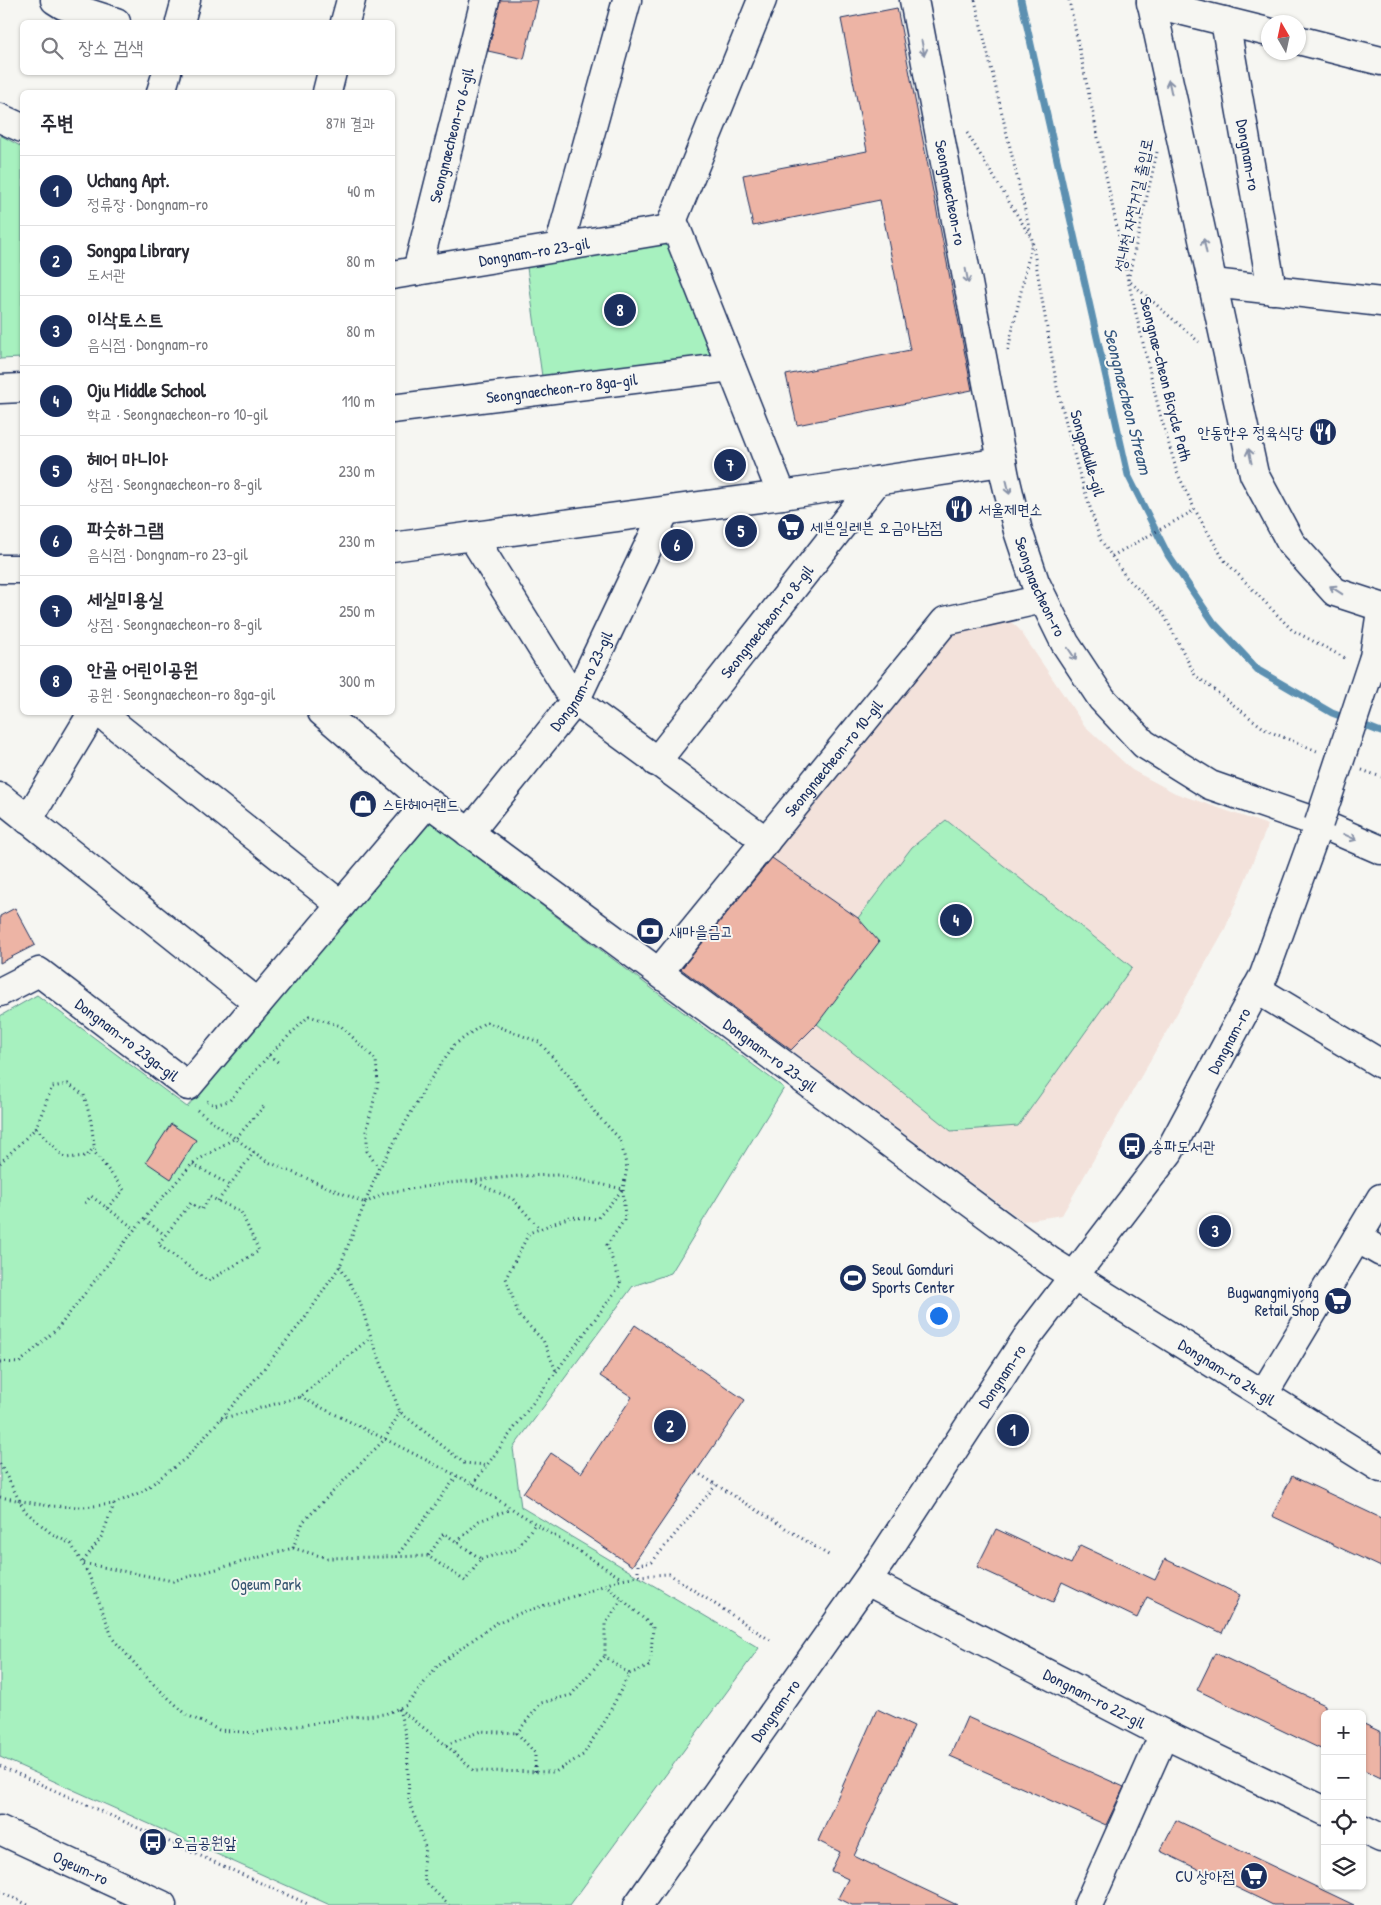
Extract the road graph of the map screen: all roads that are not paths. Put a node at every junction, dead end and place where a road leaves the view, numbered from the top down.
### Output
1 (55, 0) edge
2 (186, 0) edge
3 (351, 0) edge
4 (485, 0) edge
5 (627, 0) edge
6 (762, 0) edge
7 (914, 0) edge
8 (1151, 2) edge
9 (110, 20) edge
10 (181, 20) edge
11 (346, 20) edge
12 (1224, 21) junction
13 (1261, 30) edge
14 (1306, 42) edge
15 (1381, 61) edge
16 (166, 75) edge
17 (331, 75) edge
18 (162, 90) edge
19 (328, 90) edge
20 (0, 118) edge
21 (20, 127) edge
22 (672, 228) junction
23 (559, 247) junction
24 (405, 273) edge
25 (1213, 283) junction
26 (1272, 290) junction
27 (1381, 302) edge
28 (731, 367) junction
29 (20, 388) edge
30 (0, 389) edge
31 (395, 410) edge
32 (1002, 462) junction
33 (877, 481) junction
34 (782, 495) junction
35 (665, 511) junction
36 (472, 536) junction
37 (395, 546) edge
38 (0, 569) edge
39 (20, 569) edge
40 (1043, 599) junction
41 (1381, 609) edge
42 (575, 700) junction
43 (91, 715) edge
44 (103, 715) edge
45 (326, 715) edge
46 (656, 762) junction
47 (0, 797) edge
48 (428, 802) junction
49 (28, 820) junction
50 (1320, 824) junction
51 (469, 833) junction
52 (766, 841) junction
53 (1381, 850) edge
54 (341, 905) junction
55 (659, 972) junction
56 (1256, 989) junction
57 (0, 992) edge
58 (258, 1003) junction
59 (1381, 1064) edge
60 (1381, 1198) edge
61 (1357, 1238) junction
62 (1381, 1252) edge
63 (1074, 1276) junction
64 (1264, 1395) junction
65 (1381, 1468) edge
66 (867, 1580) junction
67 (1164, 1734) junction
68 (1321, 1809) edge
69 (0, 1830) edge
70 (1366, 1831) edge
71 (1381, 1838) edge
72 (162, 1905) edge
73 (638, 1905) edge
74 (1088, 1905) edge

1 - 9 street
2 - 10 street
3 - 11 street
4 - 24 street, Seongnaecheon-ro 6-gil
5 - 23 street
6 - 22 street
7 -> 32 street, Seongnaecheon-ro
8 - 12 street
25 -> 8 street
12 - 13 street
12 - 26 street, Dongnam-ro
14 - 15 street
16 - 18 street
17 - 19 street
20 - 21 street
22 - 23 street, Dongnam-ro 23-gil
22 - 28 street
23 - 24 street, Dongnam-ro 23-gil
25 - 26 street
41 -> 25 street
26 - 27 street
28 - 31 street, Seongnaecheon-ro 8ga-gil
28 - 34 street
29 - 30 street
32 - 33 street
32 -> 40 street, Seongnaecheon-ro
33 - 34 street
33 - 46 street, Seongnaecheon-ro 8-gil
34 - 35 street
35 - 36 street
35 - 42 street, Dongnam-ro 23-gil
36 - 37 street
36 - 42 street
38 - 39 street
40 -> 50 street, Seongnaecheon-ro
40 - 52 street, Seongnaecheon-ro 10-gil
41 - 50 street, Dongnam-ro, bridge
42 - 46 street
42 - 51 street, Dongnam-ro 23-gil
43 - 49 street
44 - 54 street
45 - 48 street, Dongnam-ro 23-gil
46 - 52 street
47 - 49 street
48 - 51 street, Dongnam-ro 23-gil
48 - 54 street, Dongnam-ro 23ga-gil
49 - 58 street
50 -> 53 street, Seongnaecheon-ro
50 - 56 street, Dongnam-ro
51 - 55 street, Dongnam-ro 23-gil
52 - 55 street, Seongnaecheon-ro 10-gil
54 - 58 street, Dongnam-ro 23ga-gil
55 - 63 street, Dongnam-ro 23-gil
56 - 59 street
56 - 63 street, Dongnam-ro
57 - 58 street, Dongnam-ro 23ga-gil
60 - 61 street
61 - 62 street
61 - 64 street
63 - 64 street, Dongnam-ro 24-gil
63 - 66 street, Dongnam-ro
64 - 65 street, Dongnam-ro 24-gil
66 - 67 street, Dongnam-ro 22-gil
66 - 73 street, Dongnam-ro
67 - 68 street, Dongnam-ro 22-gil
67 - 74 street
69 - 72 street, Ogeum-ro
70 - 71 street

